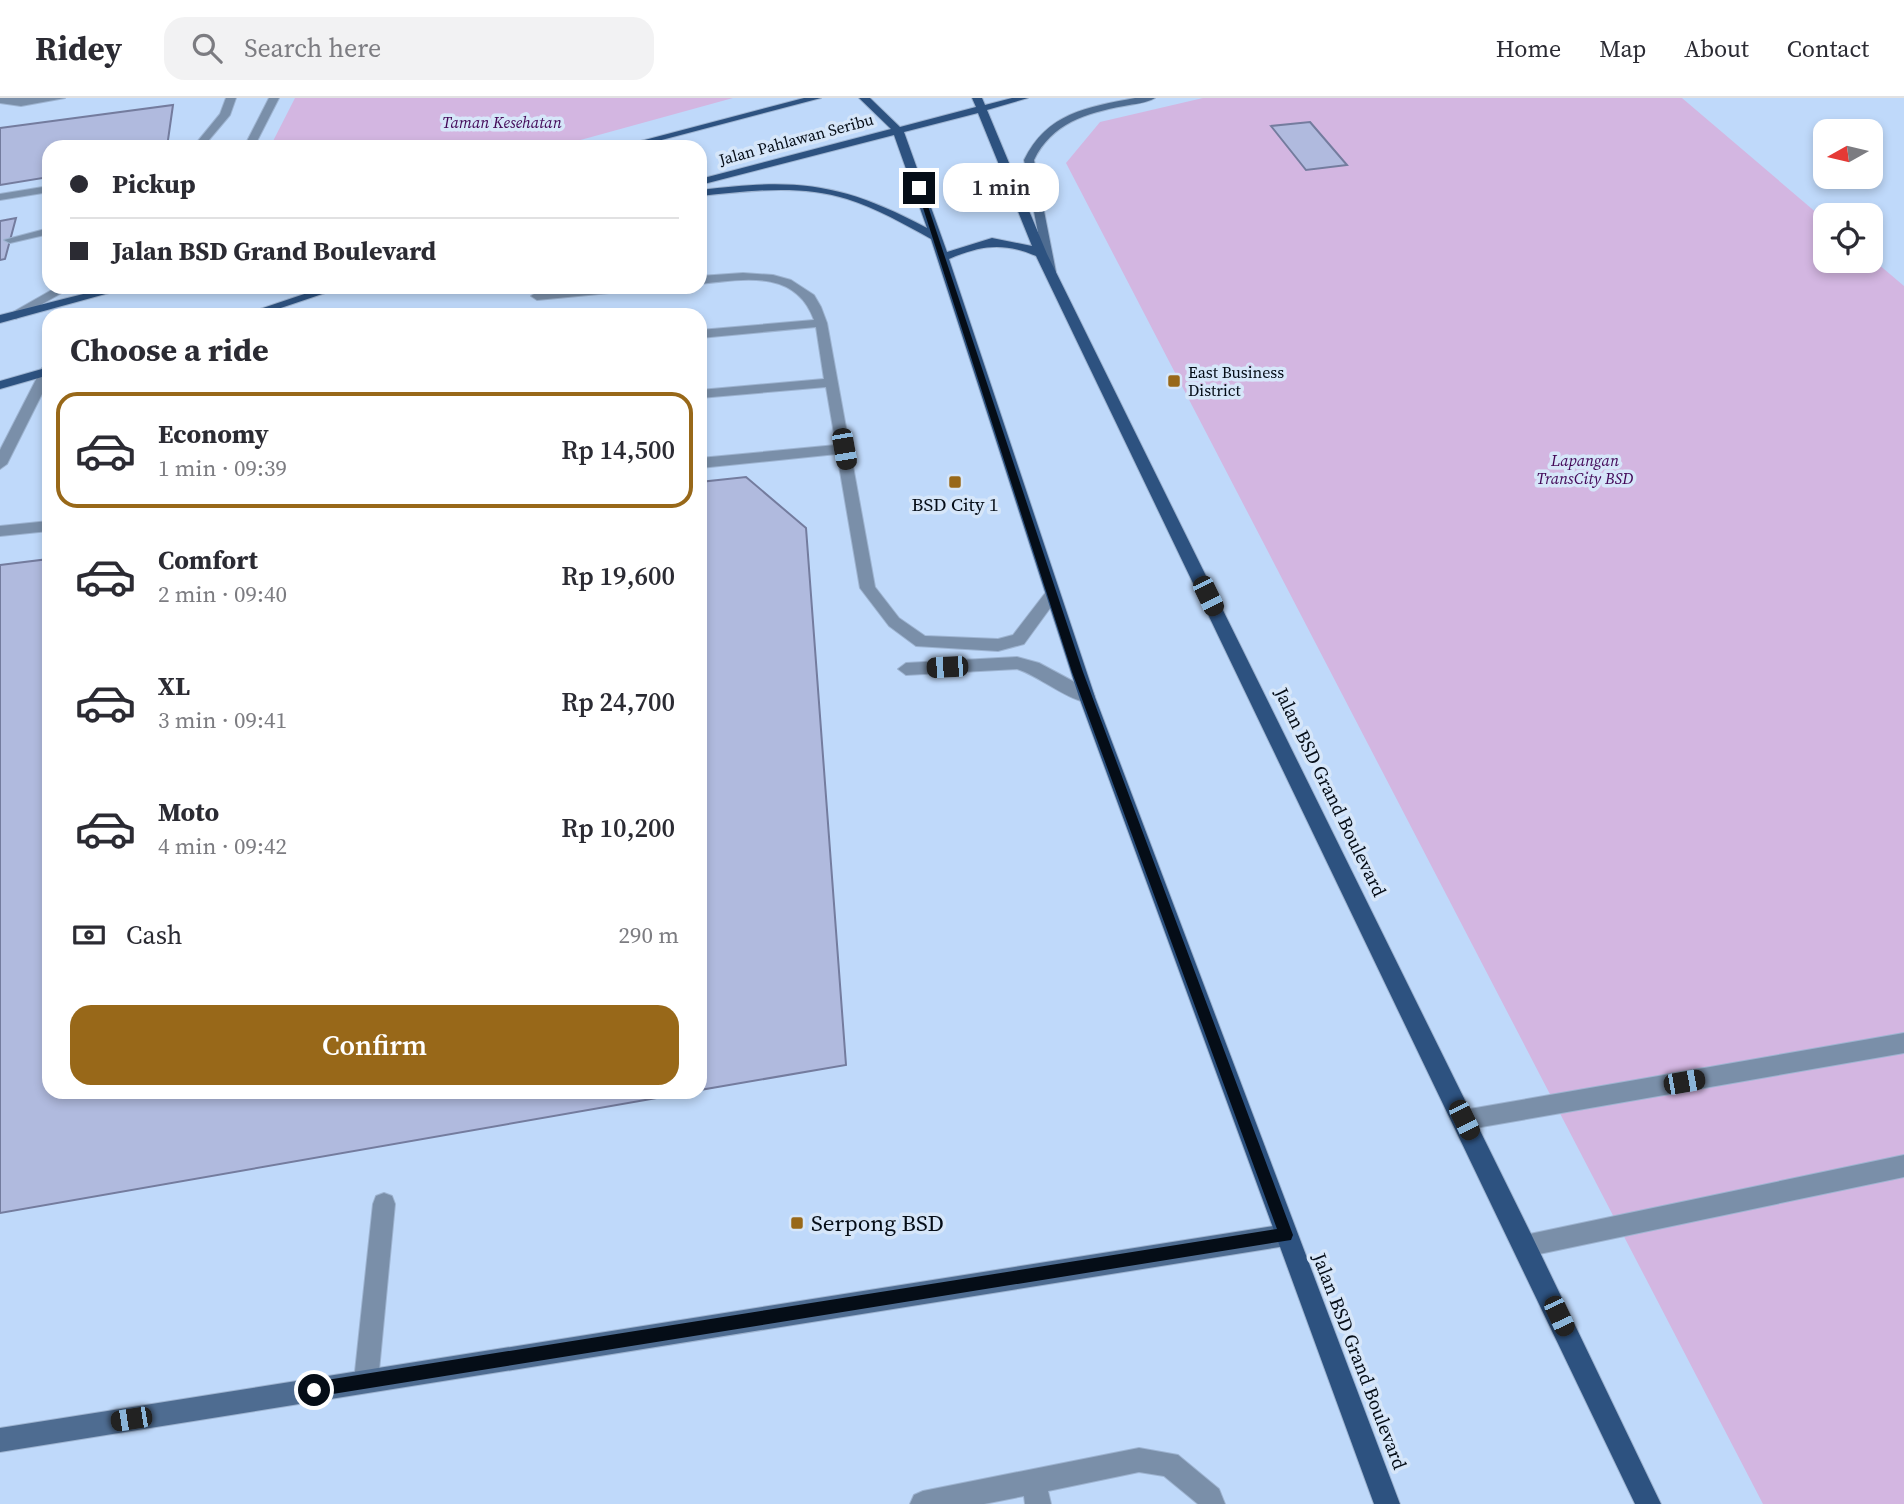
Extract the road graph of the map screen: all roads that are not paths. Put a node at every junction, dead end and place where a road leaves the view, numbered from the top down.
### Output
1 (60, 98) edge
2 (231, 98) edge
3 (274, 98) edge
4 (816, 98) edge
5 (864, 98) edge
6 (1023, 98) edge
7 (1150, 98) edge
8 (0, 100) edge
9 (979, 102) edge
10 (898, 131) junction
11 (204, 140) edge
12 (253, 140) edge
13 (651, 140) edge
14 (707, 181) edge
15 (42, 190) edge
16 (707, 193) edge
17 (0, 197) edge
18 (42, 233) edge
19 (936, 237) junction
20 (10, 240) dead end
21 (1041, 254) junction
22 (943, 258) junction
23 (1050, 272) junction
24 (707, 279) edge
25 (52, 294) edge
26 (97, 294) edge
27 (315, 294) edge
28 (558, 294) edge
29 (537, 296) dead end
30 (270, 308) edge
31 (6, 317) edge
32 (821, 323) junction
33 (707, 333) edge
34 (42, 373) edge
35 (832, 382) junction
36 (42, 383) edge
37 (0, 385) edge
38 (707, 393) edge
39 (844, 449) junction
40 (707, 462) edge
41 (0, 464) edge
42 (42, 527) edge
43 (0, 531) edge
44 (1051, 596) junction
45 (964, 644) junction
46 (968, 666) junction
47 (906, 670) dead end
48 (1087, 697) junction
49 (1904, 1043) edge
50 (1464, 1120) junction
51 (1904, 1166) edge
52 (384, 1204) dead end
53 (1286, 1235) junction
54 (1525, 1246) junction
55 (366, 1381) junction
56 (0, 1440) edge
57 (1036, 1492) edge
58 (923, 1504) edge
59 (1212, 1504) edge
60 (1387, 1504) edge
61 (1648, 1504) edge

1 - 8 street
2 - 11 street
3 - 12 street
4 - 13 main road, Jalan Pahlawan Seribu
5 - 10 main road, Jalan BSD Grand Boulevard
6 - 9 main road, Jalan Pahlawan Seribu
7 - 23 street
9 - 10 main road, Jalan Pahlawan Seribu
9 - 21 main road, Jalan BSD Grand Boulevard
10 - 14 main road, Jalan Pahlawan Seribu
10 - 19 main road, Jalan BSD Grand Boulevard
15 - 17 street
16 - 19 main road
18 - 20 street
19 - 22 main road, Jalan BSD Grand Boulevard
21 - 22 main road
21 - 23 main road, Jalan BSD Grand Boulevard
22 - 44 main road, Jalan BSD Grand Boulevard
23 - 50 main road, Jalan BSD Grand Boulevard
24 - 32 street
25 - 31 street
26 - 31 main road
27 - 30 main road
28 - 29 street
32 - 33 street
32 - 35 street
34 - 37 main road
35 - 38 street
35 - 39 street
36 - 41 street
39 - 40 street
39 - 45 street
42 - 43 street
44 - 45 street
44 - 48 main road, Jalan BSD Grand Boulevard
45 - 46 street
46 - 47 street
46 - 48 street
48 - 53 main road, Jalan BSD Grand Boulevard
49 - 50 street
50 - 54 main road, Jalan BSD Grand Boulevard
51 - 54 street
52 - 55 street
53 - 55 street
53 - 60 main road, Jalan BSD Grand Boulevard
54 - 61 main road, Jalan BSD Grand Boulevard
55 - 56 street
57 - 58 street
57 - 59 street

